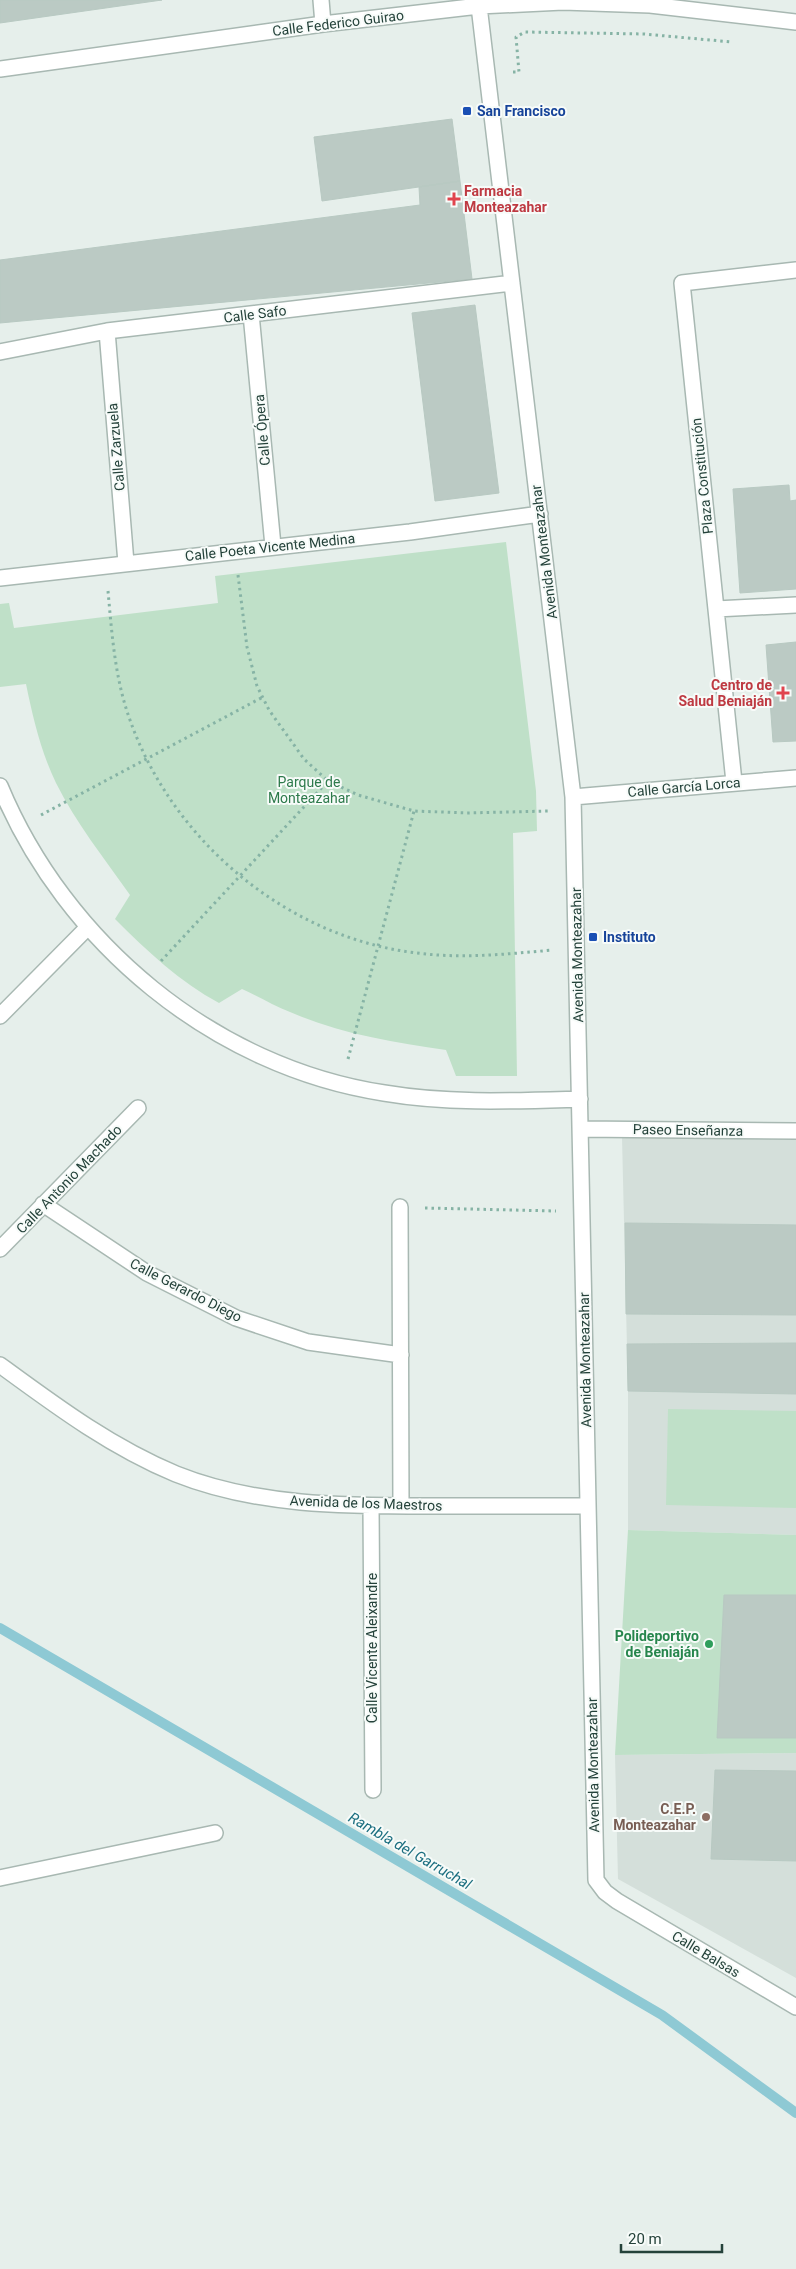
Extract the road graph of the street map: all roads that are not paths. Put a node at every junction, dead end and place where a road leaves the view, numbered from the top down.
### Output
1 (321, 0) edge
2 (479, 6) junction
3 (796, 22) edge
4 (323, 24) junction
5 (0, 69) edge
6 (796, 270) edge
7 (512, 283) junction
8 (251, 314) junction
9 (107, 331) junction
10 (0, 352) edge
11 (540, 514) junction
12 (273, 546) junction
13 (126, 563) junction
14 (0, 578) edge
15 (796, 605) edge
16 (716, 609) junction
17 (796, 778) edge
18 (734, 782) junction
19 (0, 786) edge
20 (573, 804) junction
21 (88, 927) junction
22 (0, 1016) edge
23 (580, 1099) junction
24 (138, 1108) dead end
25 (580, 1129) junction
26 (796, 1131) edge
27 (43, 1204) junction
28 (400, 1207) road end
29 (0, 1249) edge
30 (401, 1355) junction
31 (0, 1365) edge
32 (371, 1506) junction
33 (401, 1506) junction
34 (588, 1506) junction
35 (373, 1790) dead end
36 (215, 1833) dead end
37 (0, 1878) edge
38 (616, 1901) joint
39 (796, 2007) edge

1 - 4 street
2 - 3 street, Calle Federico Guirao
2 - 4 street, Calle Federico Guirao
2 - 7 street, Avenida Monteazahar
4 - 5 street, Calle Federico Guirao
6 - 16 street, Plaza Constitución
7 - 8 street, Calle Safo
7 - 11 street, Avenida Monteazahar
8 - 9 street, Calle Safo
8 - 12 street, Calle Ópera
9 - 10 street, Calle Safo
9 - 13 street, Calle Zarzuela
11 - 12 street, Calle Poeta Vicente Medina
11 - 20 street, Avenida Monteazahar
12 - 13 street, Calle Poeta Vicente Medina
13 - 14 street, Calle Poeta Vicente Medina
15 - 16 street
16 - 18 street, Plaza Constitución
17 - 18 street, Calle García Lorca
18 - 20 street, Calle García Lorca
19 - 21 street
20 - 23 street, Avenida Monteazahar
21 - 22 street
21 - 23 street
23 - 25 street, Avenida Monteazahar
24 - 27 street, Calle Antonio Machado
25 - 26 street, Paseo Enseñanza
25 - 34 street, Avenida Monteazahar
27 - 29 street, Calle Antonio Machado
27 - 30 street, Calle Gerardo Diego
28 - 30 street
30 - 33 street
31 - 32 street, Avenida de los Maestros
32 - 33 street, Avenida de los Maestros
32 - 35 street, Calle Vicente Aleixandre
33 - 34 street, Avenida de los Maestros
34 - 38 street, Avenida Monteazahar
36 - 37 street
38 - 39 street, Calle Balsas

